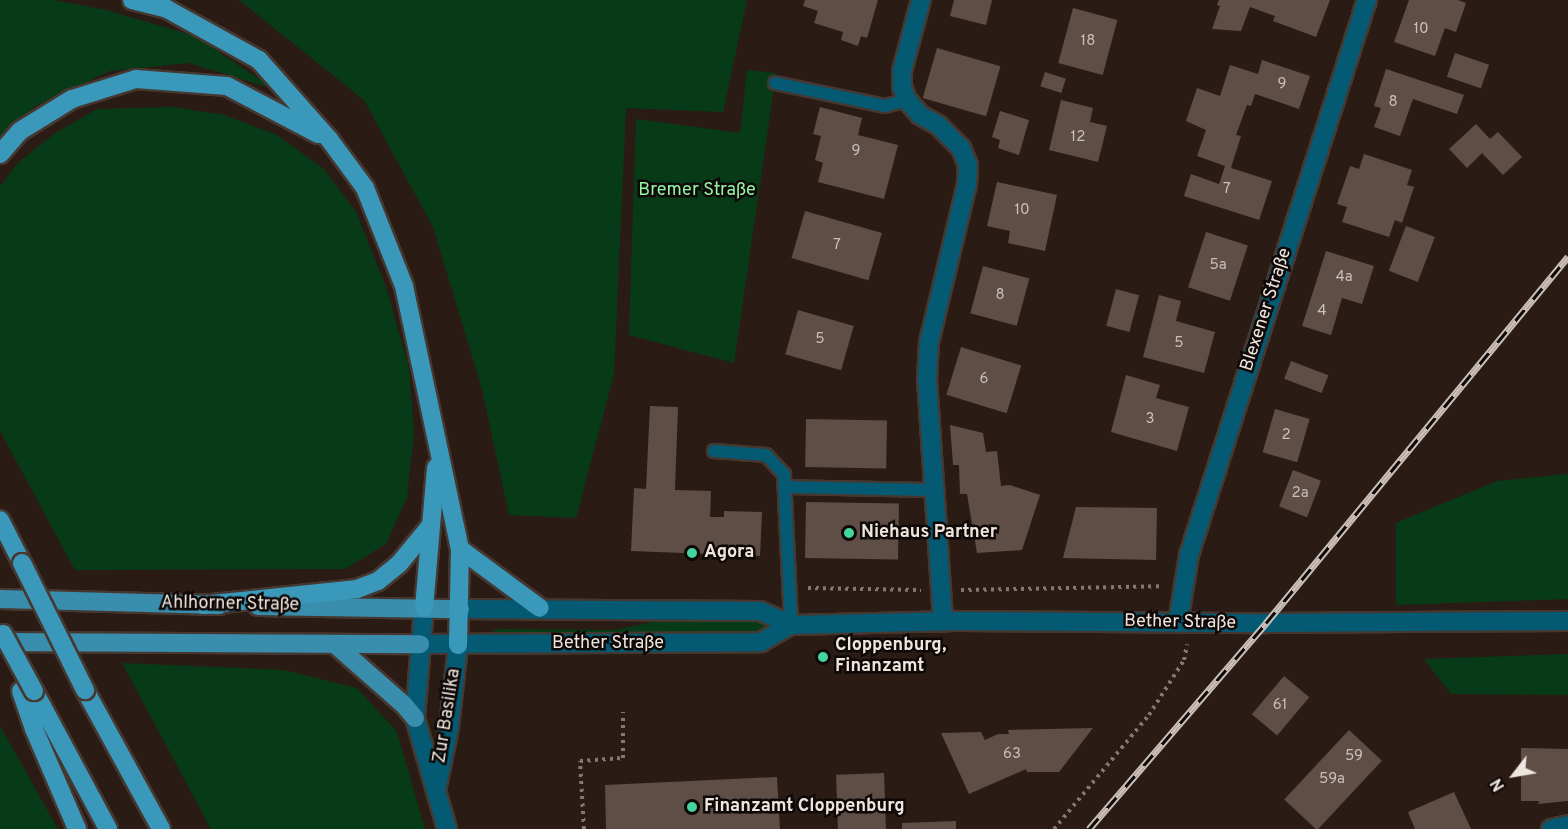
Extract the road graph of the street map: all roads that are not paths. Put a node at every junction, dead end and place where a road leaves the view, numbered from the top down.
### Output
1 (132, 0) edge
2 (921, 0) edge
3 (1367, 0) edge
4 (775, 83) dead end
5 (908, 100) junction
6 (329, 140) junction
7 (0, 154) edge
8 (437, 451) junction
9 (714, 451) dead end
10 (784, 487) junction
11 (934, 490) junction
12 (0, 520) edge
13 (431, 525) junction
14 (460, 549) junction
15 (0, 598) edge
16 (203, 605) junction
17 (424, 608) junction
18 (540, 608) junction
19 (460, 609) junction
20 (943, 621) junction
21 (1568, 621) edge
22 (1185, 623) junction
23 (791, 625) junction
24 (1, 635) edge
25 (420, 644) junction
26 (458, 645) junction
27 (337, 646) junction
28 (27, 691) junction
29 (415, 718) junction
30 (436, 788) junction
31 (1568, 825) edge
32 (77, 829) edge
33 (108, 829) edge
34 (161, 829) edge
35 (447, 829) edge
36 (1551, 829) edge

1 - 6 highway
2 - 5 street
3 - 22 street, Blexener Straße
4 - 5 lane
5 - 11 street
6 - 7 highway
6 - 8 highway
8 - 13 highway
8 - 14 highway
9 - 10 lane
10 - 11 lane
10 - 23 lane
11 - 20 street
12 - 34 highway, bridge
13 - 16 highway
13 - 17 highway
14 - 18 highway
14 - 19 highway
15 - 16 main road, Ahlhorner Straße
16 - 17 main road, Ahlhorner Straße
17 - 19 main road, Ahlhorner Straße
17 - 25 street, Zur Basilika
18 - 19 street, Bether Straße
18 - 23 street, Bether Straße
19 - 26 highway
20 - 22 street, Bether Straße
20 - 23 street, Bether Straße
21 - 22 street, Bether Straße
23 - 26 street, Bether Straße
24 - 27 main road
24 - 28 highway, bridge
25 - 26 street, Bether Straße
25 - 27 main road
25 - 29 street, Zur Basilika
26 - 30 street, Zur Basilika
27 - 29 main road
28 - 32 highway
28 - 33 highway
29 - 30 street, Zur Basilika
30 - 35 street, Zur Basilika
31 - 36 street

